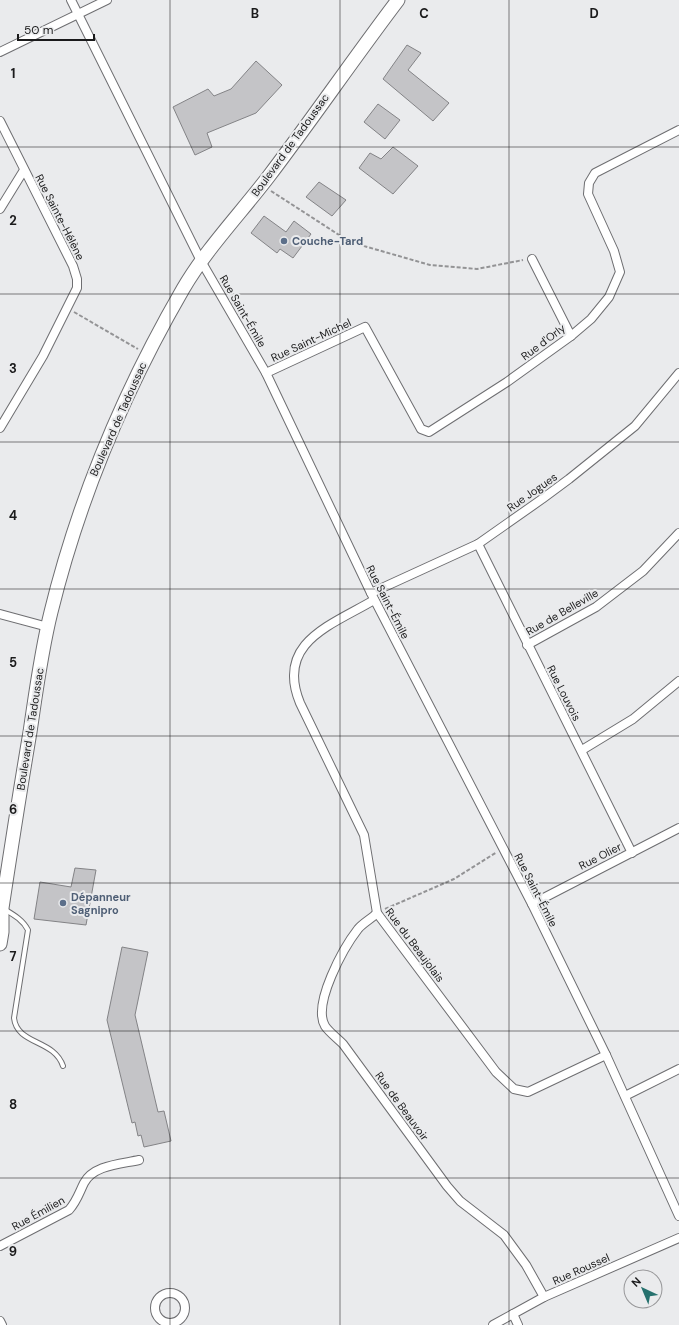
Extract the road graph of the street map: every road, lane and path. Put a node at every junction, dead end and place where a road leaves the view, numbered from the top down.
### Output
1 (71, 0) edge
2 (107, 0) edge
3 (398, 0) edge
4 (78, 15) junction
5 (0, 52) edge
6 (0, 121) edge
7 (679, 130) edge
8 (24, 170) junction
9 (262, 185) junction
10 (0, 209) edge
11 (532, 258) joint
12 (201, 261) junction
13 (67, 308) junction
14 (365, 327) joint
15 (571, 336) junction
16 (147, 354) junction
17 (679, 372) edge
18 (266, 373) junction
19 (0, 428) edge
20 (679, 533) edge
21 (478, 544) junction
22 (373, 597) junction
23 (0, 614) edge
24 (48, 627) junction
25 (527, 645) junction
26 (679, 682) edge
27 (582, 750) junction
28 (679, 828) edge
29 (503, 848) junction
30 (632, 853) junction
31 (532, 904) junction
32 (1, 910) edge
33 (376, 913) junction
34 (0, 944) edge
35 (606, 1054) junction
36 (63, 1066) dead end
37 (679, 1069) edge
38 (625, 1096) junction
39 (139, 1160) dead end
40 (679, 1216) edge
41 (679, 1238) edge
42 (0, 1246) edge
43 (544, 1297) junction
44 (513, 1314) junction
45 (0, 1321) edge
46 (2, 1325) edge
47 (493, 1325) edge
48 (518, 1325) edge

1 - 4 street, Rue Saint-Émile
2 - 4 street
3 - 9 main road, Boulevard de Tadoussac
4 - 5 street
4 - 12 street, Rue Saint-Émile
6 - 8 street, Rue Sainte-Hélène
7 - 15 street, Rue d'Orly
8 - 10 street
8 - 13 street, Rue Sainte-Hélène
9 - 11 path
9 - 12 main road, Boulevard de Tadoussac
11 - 15 street
12 - 16 main road, Boulevard de Tadoussac
12 - 18 street, Rue Saint-Émile
13 - 16 path
13 - 19 street, Rue Sainte-Hélène
14 - 15 street, Rue d'Orly
14 - 18 street, Rue Saint-Michel
16 - 24 main road, Boulevard de Tadoussac
17 - 21 street, Rue Jogues
18 - 22 street, Rue Saint-Émile
20 - 25 street, Rue de Belleville
21 - 22 street, Rue Jogues
21 - 25 street, Rue Louvois
22 - 29 street, Rue Saint-Émile
22 - 33 street, Rue du Beaujolais
23 - 24 street
24 - 32 main road, Boulevard de Tadoussac
25 - 27 street, Rue Louvois
26 - 27 street
27 - 30 street, Rue Louvois
28 - 30 street, Rue Olier
29 - 31 street, Rue Saint-Émile
29 - 33 path
30 - 31 street, Rue Olier
31 - 35 street, Rue Saint-Émile
32 - 34 main road, Boulevard de Tadoussac
32 - 36 lane
33 - 35 street, Rue du Beaujolais
33 - 43 street, Rue de Beauvoir
35 - 38 street, Rue Saint-Émile
37 - 38 street
38 - 40 street, Rue Saint-Émile
39 - 42 street, Rue Émilien
41 - 43 street, Rue Roussel
43 - 44 street, Rue Roussel
44 - 47 street, Rue Roussel
44 - 48 street
45 - 46 street

